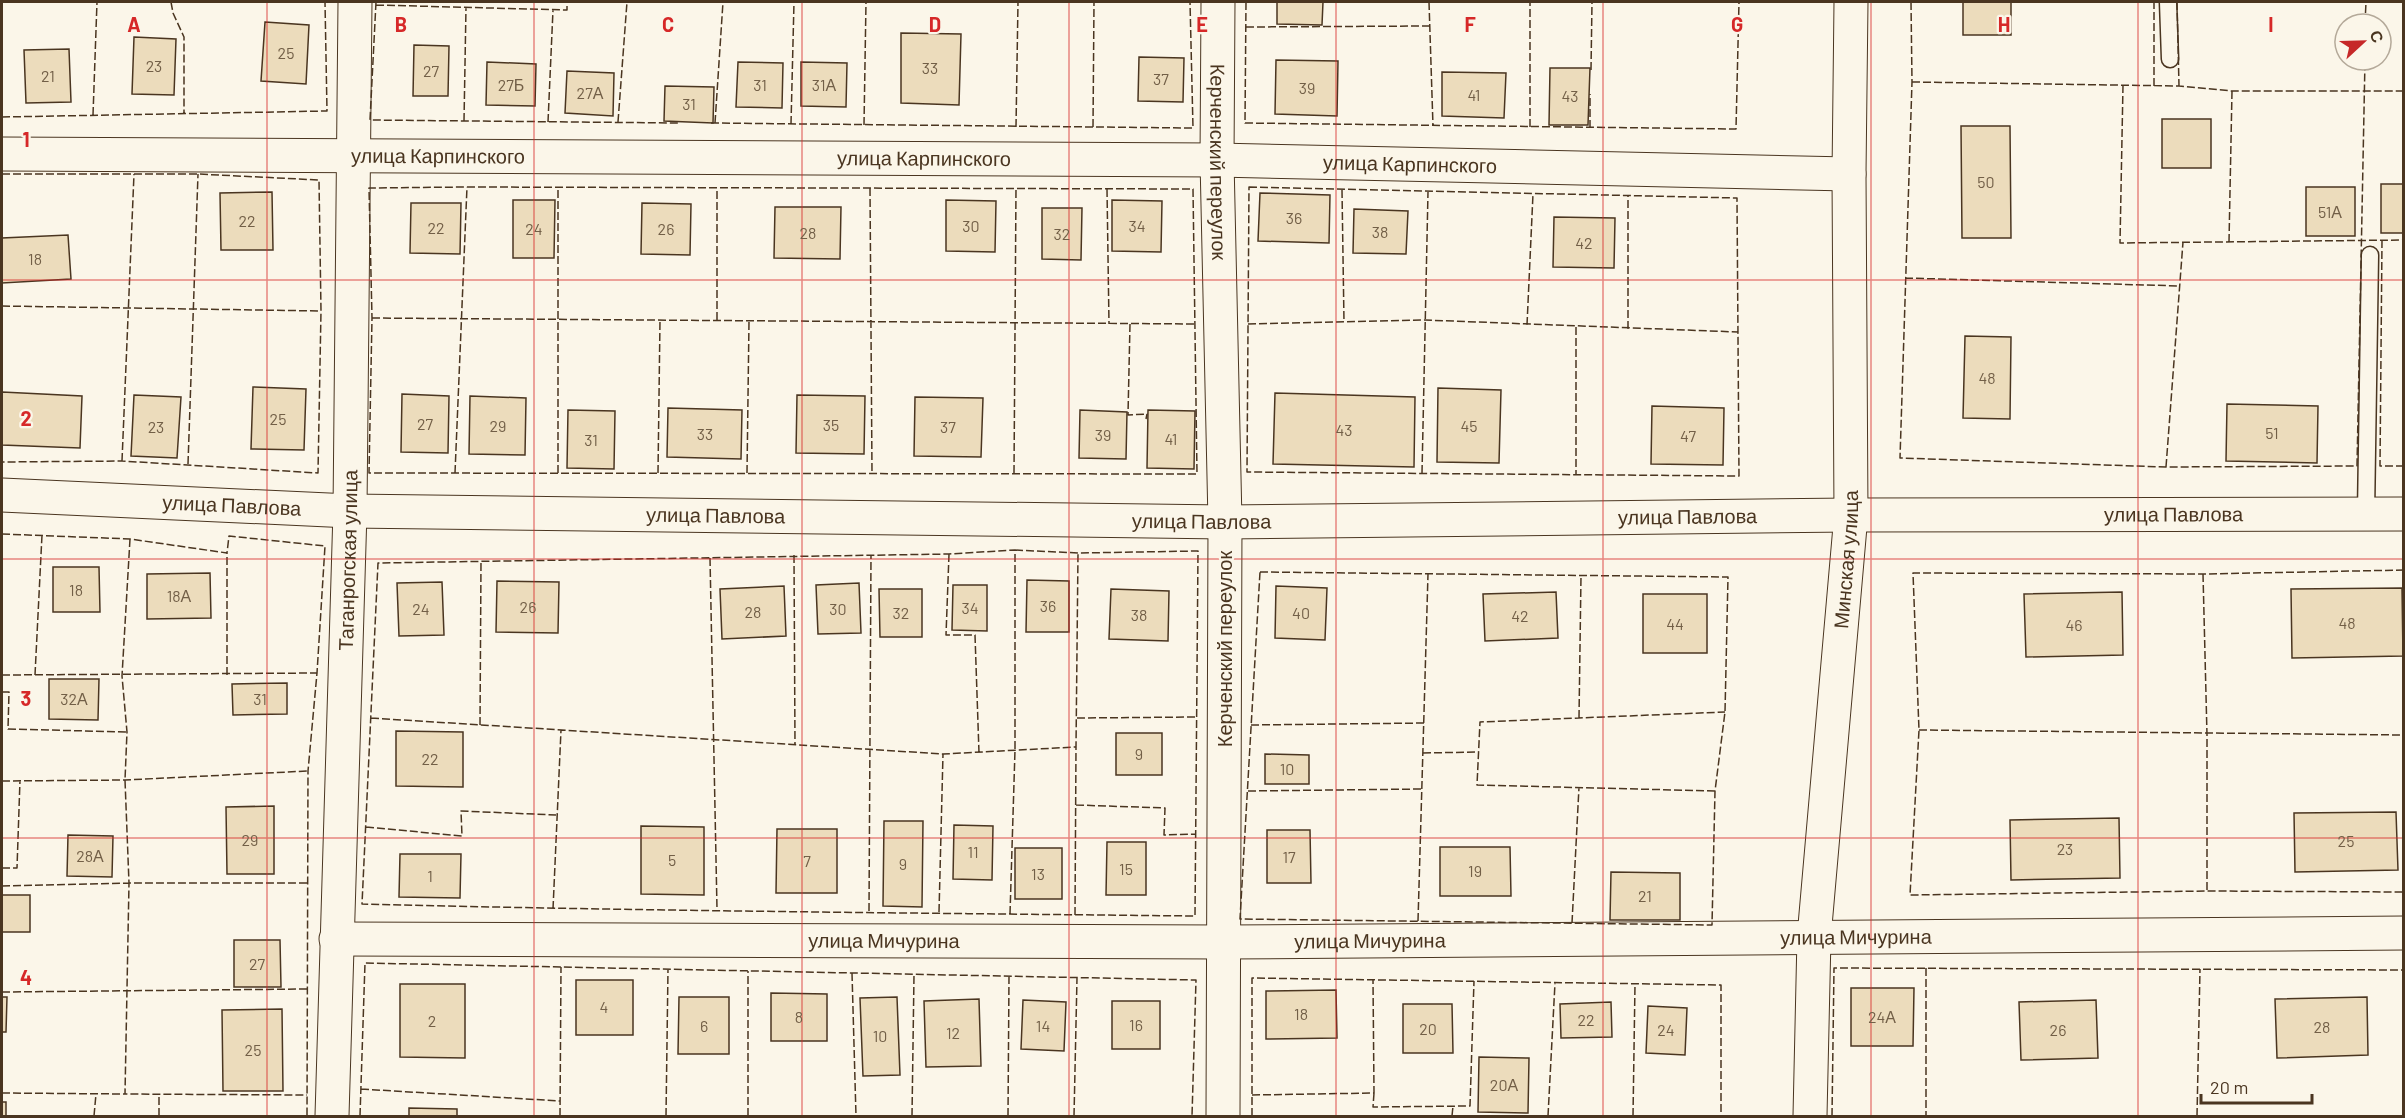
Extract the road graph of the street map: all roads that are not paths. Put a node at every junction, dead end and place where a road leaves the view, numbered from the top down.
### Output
1 (355, 2) edge
2 (1218, 2) edge
3 (1851, 2) edge
4 (2168, 2) edge
5 (2170, 59) dead end
6 (2, 154) edge
7 (354, 154) junction
8 (1217, 160) junction
9 (1849, 174) junction
10 (2370, 255) dead end
11 (2, 495) edge
12 (350, 511) junction
13 (2366, 514) junction
14 (2403, 514) edge
15 (1851, 515) junction
16 (1225, 522) junction
17 (2403, 933) edge
18 (1814, 937) junction
19 (336, 939) junction
20 (1224, 942) junction
21 (332, 1116) edge
22 (1223, 1116) edge
23 (1810, 1116) edge

1 - 7 street, Таганрогская улица
2 - 8 street, Керченский переулок
3 - 9 street, Минская улица
4 - 5 lane
6 - 7 street, улица Карпинского
7 - 8 street, улица Карпинского
7 - 12 street, Таганрогская улица
8 - 9 street, улица Карпинского
8 - 16 street, Керченский переулок
9 - 15 street, Минская улица
10 - 13 lane
11 - 12 street, улица Павлова
12 - 16 street, улица Павлова
12 - 19 street, Таганрогская улица
13 - 14 street, улица Павлова
13 - 15 street, улица Павлова
15 - 16 street, улица Павлова
15 - 18 street, Минская улица
16 - 20 street, Керченский переулок
17 - 18 street, улица Мичурина
18 - 20 street, улица Мичурина
18 - 23 street, Минская улица
19 - 20 street, улица Мичурина
19 - 21 street, Таганрогская улица
20 - 22 street, Керченский переулок

